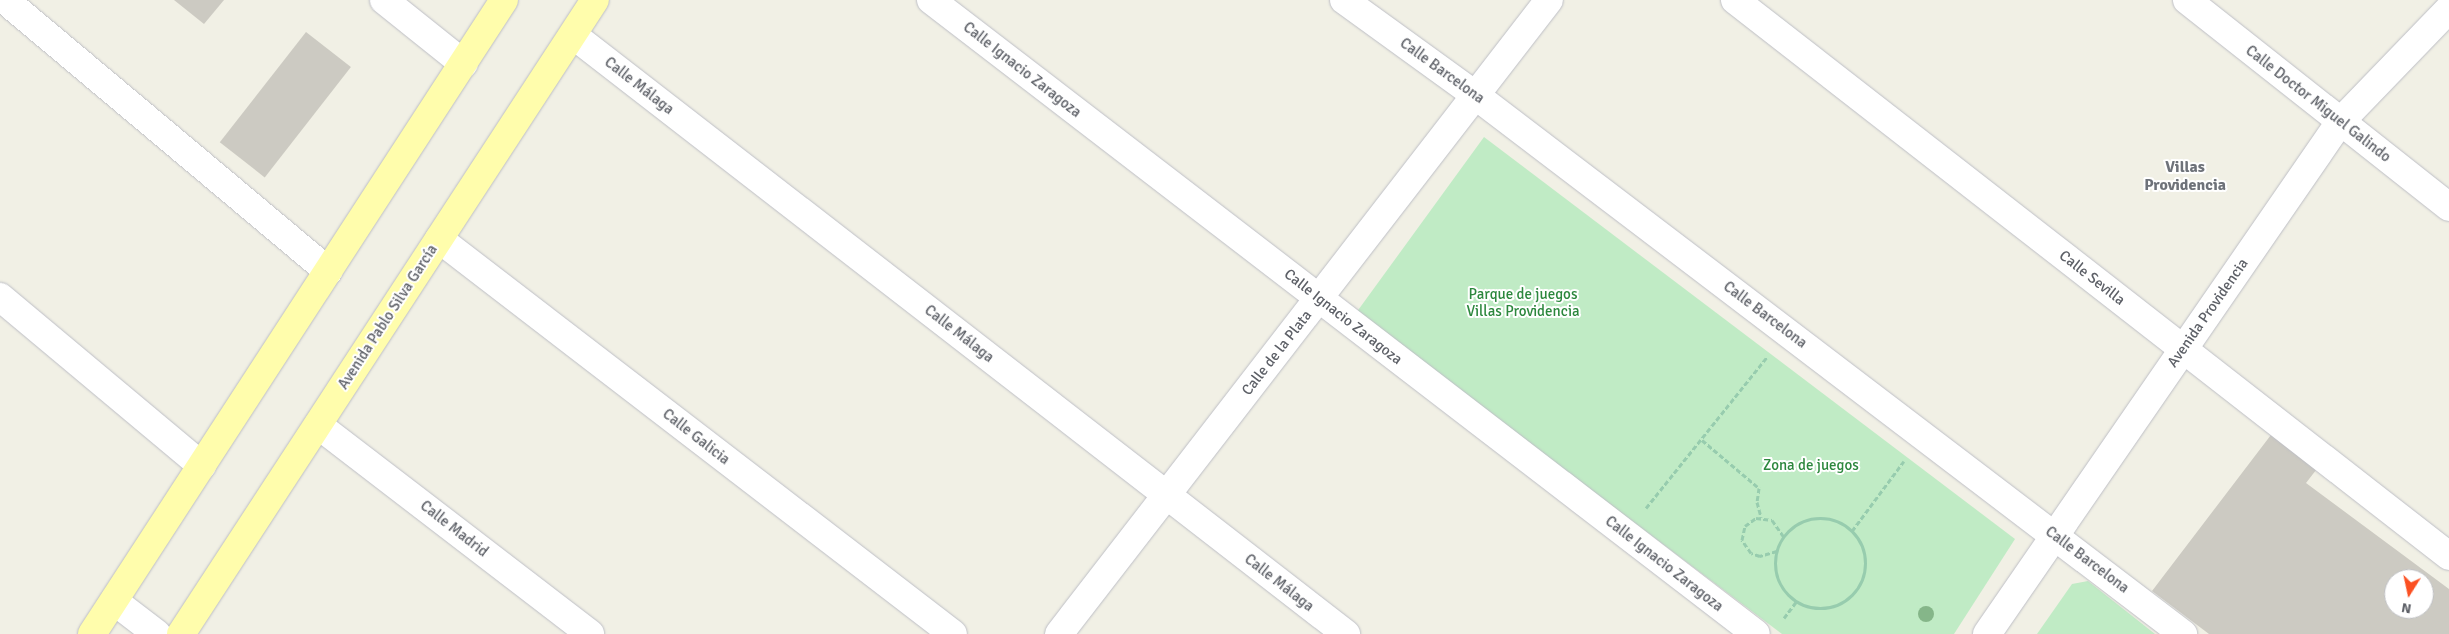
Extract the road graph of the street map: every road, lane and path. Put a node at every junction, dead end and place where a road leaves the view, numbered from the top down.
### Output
1 (5, 0) edge
2 (384, 0) edge
3 (504, 0) edge
4 (595, 0) edge
5 (931, 0) edge
6 (1344, 0) edge
7 (1549, 0) edge
8 (1735, 0) edge
9 (2186, 0) edge
10 (2449, 9) edge
11 (573, 35) junction
12 (464, 64) junction
13 (1475, 95) junction
14 (2340, 122) junction
15 (2449, 207) edge
16 (439, 239) junction
17 (328, 271) junction
18 (1319, 298) junction
19 (3, 306) edge
20 (2184, 349) junction
21 (1771, 352) dead end
22 (318, 425) junction
23 (1702, 440) junction
24 (1909, 455) dead end
25 (202, 466) junction
26 (1166, 495) junction
27 (1644, 511) dead end
28 (1761, 517) junction
29 (1852, 531) junction
30 (2055, 536) junction
31 (1784, 537) junction
32 (1777, 551) junction
33 (2449, 556) edge
34 (114, 601) junction
35 (1796, 602) junction
36 (1784, 618) dead end
37 (92, 634) edge
38 (157, 634) edge
39 (181, 634) edge
40 (590, 634) edge
41 (953, 634) edge
42 (1059, 634) edge
43 (1346, 634) edge
44 (1756, 634) edge
45 (1987, 634) edge
46 (2183, 634) edge

1 - 17 street
2 - 12 street
3 - 12 main road
4 - 11 main road, Avenida Pablo Silva García
5 - 18 street, Calle Ignacio Zaragoza
6 - 13 street, Calle Barcelona
7 - 13 street, Calle de la Plata
8 - 20 street, Calle Sevilla
9 - 14 street, Calle Doctor Miguel Galindo
10 - 14 street, Avenida Providencia
11 - 16 main road, Avenida Pablo Silva García
11 - 26 street, Calle Málaga
12 - 17 main road
13 - 18 street, Calle de la Plata
13 - 30 street, Calle Barcelona
14 - 15 street, Calle Doctor Miguel Galindo
14 - 20 street, Avenida Providencia
16 - 22 main road, Avenida Pablo Silva García
16 - 41 street, Calle Galicia
17 - 25 main road
18 - 26 street, Calle de la Plata
18 - 44 street, Calle Ignacio Zaragoza
19 - 25 street
20 - 30 street, Avenida Providencia
20 - 33 street, Calle Sevilla
21 - 23 path
22 - 39 main road, Avenida Pablo Silva García
22 - 40 street, Calle Madrid
23 - 27 path
23 - 28 path
24 - 29 path
25 - 34 main road
26 - 42 street, Calle de la Plata
26 - 43 street, Calle Málaga
28 - 31 path
28 - 32 path
29 - 31 path
29 - 35 path
30 - 45 street, Avenida Providencia
30 - 46 street, Calle Barcelona
31 - 32 path
32 - 35 path
34 - 37 main road
34 - 38 street
35 - 36 path

